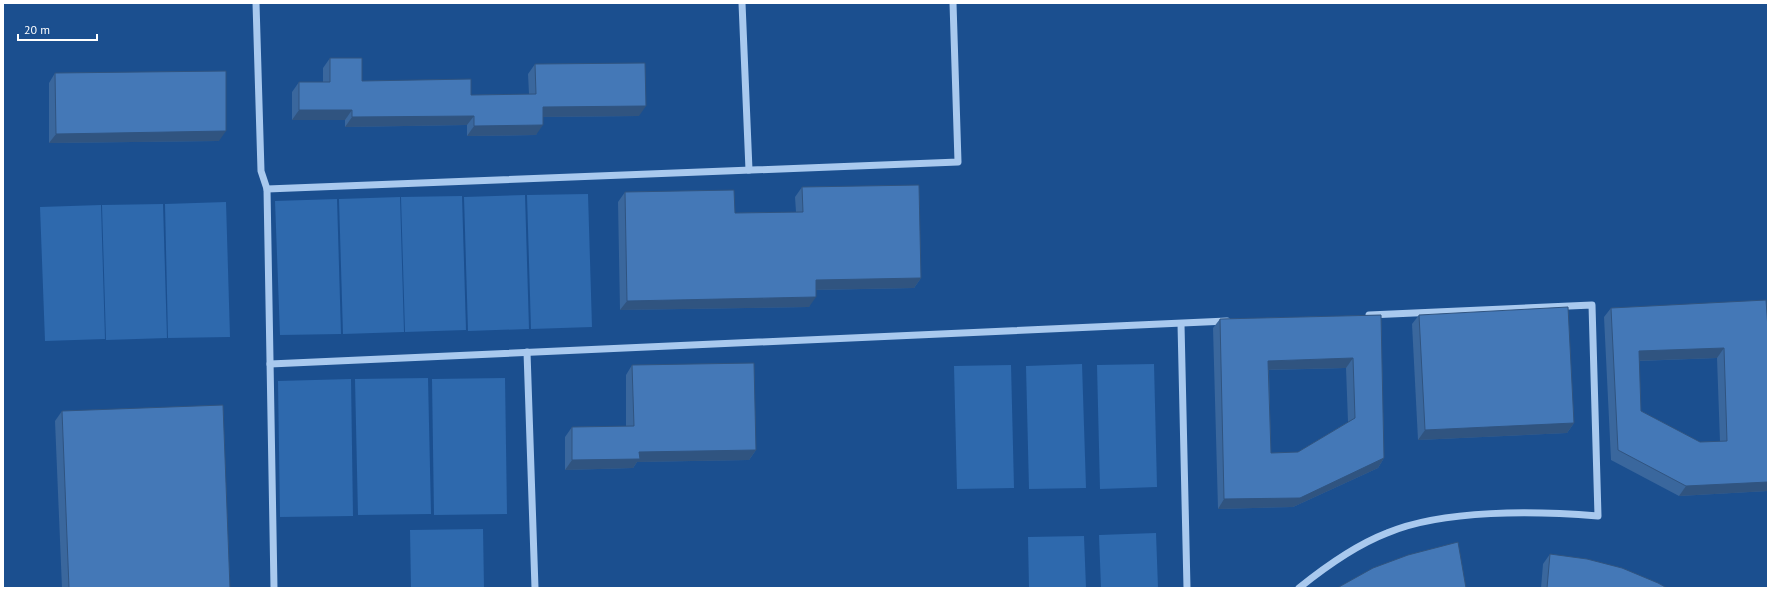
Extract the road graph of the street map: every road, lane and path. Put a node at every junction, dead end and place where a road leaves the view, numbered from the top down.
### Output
1 (256, 3) edge
2 (742, 3) edge
3 (953, 3) edge
4 (749, 170) junction
5 (267, 189) junction
6 (1363, 315) edge
7 (1236, 321) edge
8 (1181, 324) junction
9 (527, 352) junction
10 (270, 364) junction
11 (274, 588) edge
12 (535, 588) edge
13 (1187, 588) edge
14 (1299, 588) edge

1 - 5 street
2 - 4 street
3 - 4 street
4 - 5 street
5 - 10 street
6 - 14 street
7 - 8 street
8 - 9 street
8 - 13 street
9 - 10 street
9 - 12 street
10 - 11 street

